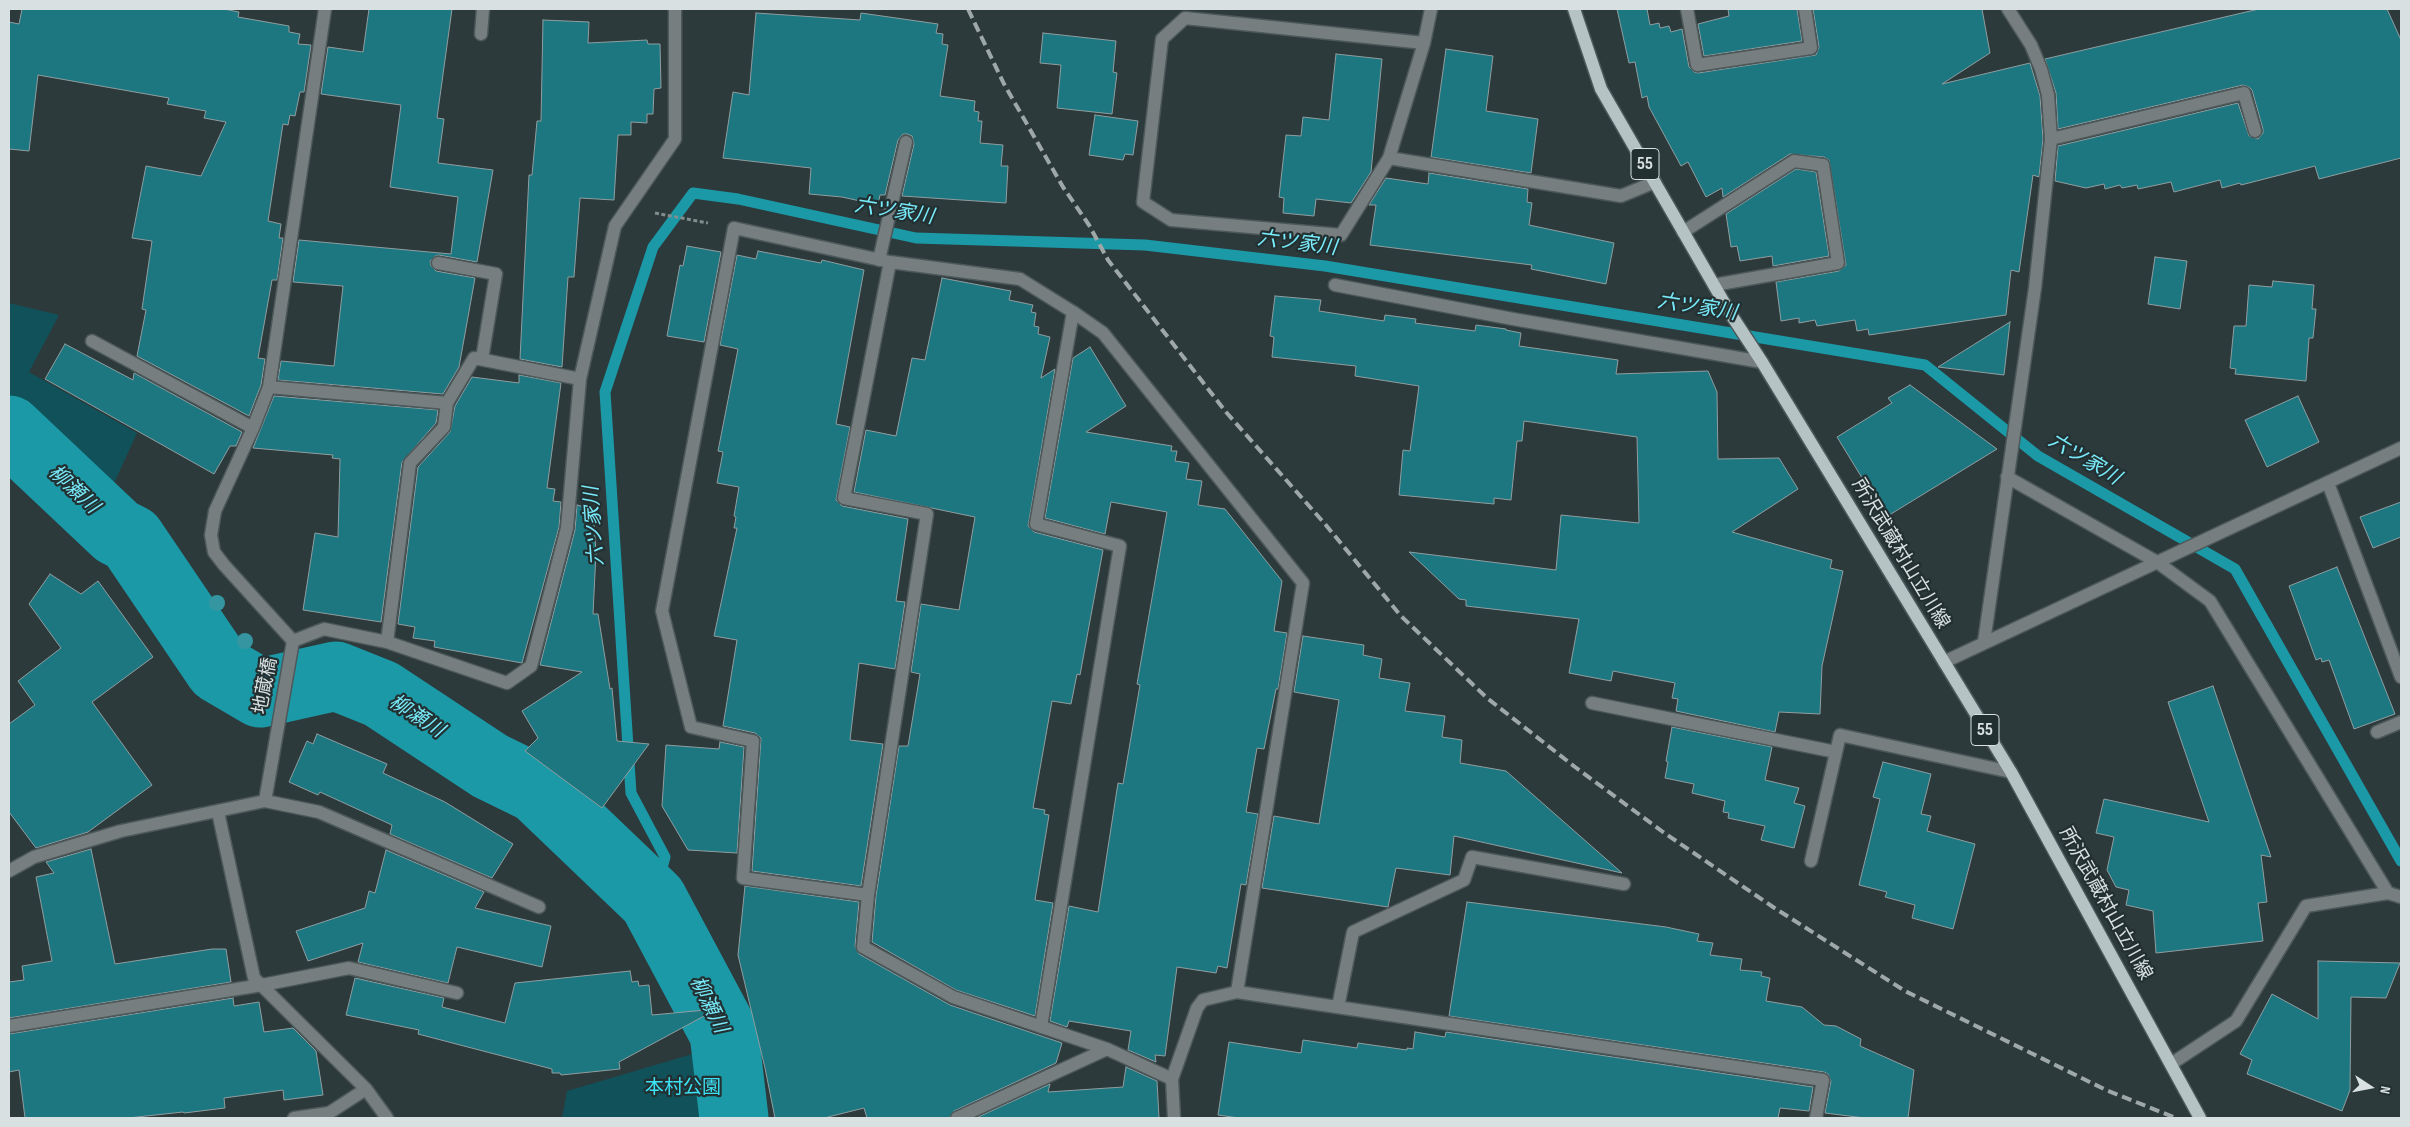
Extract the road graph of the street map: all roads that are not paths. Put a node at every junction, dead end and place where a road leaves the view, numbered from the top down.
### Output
1 (323, 9) edge
2 (482, 9) edge
3 (675, 9) edge
4 (1431, 9) edge
5 (1574, 9) edge
6 (1687, 9) edge
7 (1805, 9) edge
8 (2008, 9) edge
9 (481, 34) dead end
10 (1424, 43) junction
11 (2255, 132) dead end
12 (2051, 139) junction
13 (906, 142) dead end
14 (1389, 158) junction
15 (1655, 182) junction
16 (1684, 232) junction
17 (884, 261) junction
18 (438, 263) dead end
19 (1335, 285) dead end
20 (1714, 285) junction
21 (1074, 312) junction
22 (92, 341) dead end
23 (482, 359) junction
24 (1762, 362) junction
25 (580, 379) junction
26 (269, 387) junction
27 (447, 403) junction
28 (253, 428) junction
29 (2401, 448) edge
30 (2007, 477) junction
31 (2328, 483) junction
32 (2157, 562) junction
33 (294, 641) junction
34 (387, 642) junction
35 (1984, 642) junction
36 (1944, 662) junction
37 (2401, 677) edge
38 (1592, 703) dead end
39 (2401, 722) edge
40 (2376, 732) dead end
41 (1836, 752) junction
42 (2011, 772) junction
43 (265, 801) junction
44 (218, 812) junction
45 (1810, 861) dead end
46 (9, 871) edge
47 (1624, 884) dead end
48 (2388, 892) junction
49 (868, 895) junction
50 (2401, 897) edge
51 (539, 907) dead end
52 (262, 985) junction
53 (1238, 992) junction
54 (457, 993) dead end
55 (1338, 1007) junction
56 (9, 1026) edge
57 (1041, 1027) junction
58 (1107, 1049) junction
59 (2171, 1064) junction
60 (1172, 1080) junction
61 (366, 1089) junction
62 (294, 1118) edge
63 (387, 1118) edge
64 (957, 1118) edge
65 (1174, 1118) edge
66 (1816, 1118) edge
67 (2200, 1118) edge

1 - 26 street
2 - 9 street
3 - 25 street
4 - 10 street
5 - 15 main road, 所沢武蔵村山立川線 / 55
6 - 7 street
8 - 12 street
10 - 14 street
10 - 14 street
11 - 12 street
12 - 30 street
13 - 17 street
14 - 15 street
15 - 16 main road, 所沢武蔵村山立川線 / 55
16 - 20 main road, 所沢武蔵村山立川線 / 55
16 - 20 street
17 - 21 street
17 - 49 street
17 - 49 street
18 - 23 street
19 - 24 street
20 - 24 main road, 所沢武蔵村山立川線 / 55
21 - 53 street
21 - 57 street
22 - 28 street
23 - 25 street
23 - 27 street
24 - 36 main road, 所沢武蔵村山立川線 / 55
25 - 34 street
26 - 27 street
26 - 28 street
27 - 34 street
28 - 33 street
29 - 31 street
30 - 32 street
30 - 35 street
31 - 32 street
31 - 37 street
32 - 35 street
32 - 48 street
33 - 34 street
33 - 43 street, 地蔵橋
35 - 36 street
36 - 42 main road, 所沢武蔵村山立川線 / 55
38 - 41 street
39 - 40 street
41 - 42 street
41 - 45 street
42 - 59 main road, 所沢武蔵村山立川線 / 55
43 - 44 street
43 - 51 street
44 - 46 street
44 - 52 street
47 - 55 street
48 - 50 street
48 - 59 street
49 - 57 street
52 - 54 street
52 - 56 street
52 - 61 street
53 - 55 street
53 - 60 street
55 - 66 street
57 - 58 street
58 - 60 street
58 - 64 street
59 - 67 main road, 所沢武蔵村山立川線 / 55
60 - 65 street
61 - 62 street
61 - 63 street

